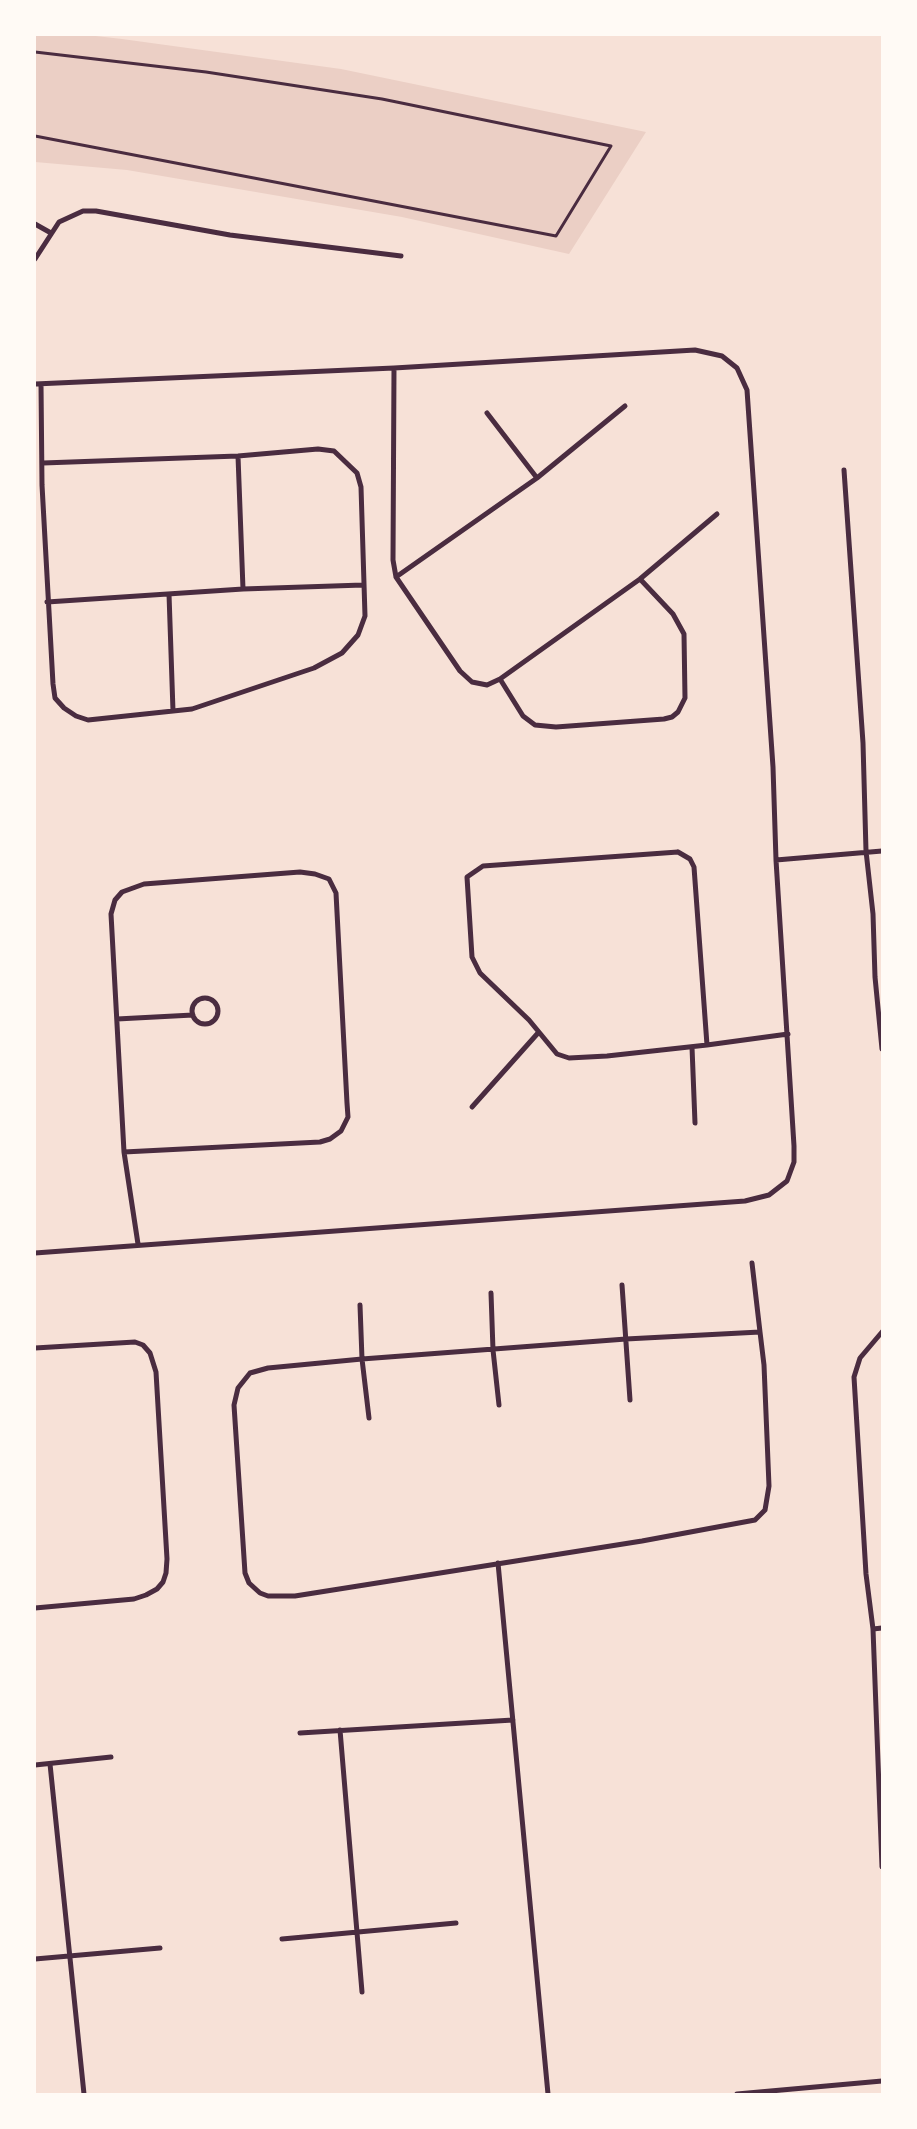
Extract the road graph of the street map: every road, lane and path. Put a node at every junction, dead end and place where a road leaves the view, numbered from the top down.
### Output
1 (35, 52) edge
2 (35, 136) edge
3 (35, 224) edge
4 (51, 233) junction
5 (401, 256) dead end
6 (35, 259) edge
7 (394, 368) junction
8 (38, 384) edge
9 (625, 406) dead end
10 (487, 414) dead end
11 (238, 456) junction
12 (43, 463) junction
13 (844, 470) dead end
14 (537, 478) junction
15 (717, 514) dead end
16 (396, 577) junction
17 (640, 579) junction
18 (363, 585) junction
19 (243, 589) junction
20 (169, 594) junction
21 (47, 602) junction
22 (500, 680) junction
23 (174, 711) junction
24 (866, 851) junction
25 (882, 851) edge
26 (776, 860) junction
27 (192, 1015) junction
28 (117, 1019) junction
29 (538, 1033) junction
30 (788, 1034) junction
31 (707, 1045) junction
32 (692, 1047) junction
33 (882, 1049) edge
34 (472, 1107) dead end
35 (695, 1123) dead end
36 (124, 1152) junction
37 (138, 1244) junction
38 (35, 1253) edge
39 (752, 1263) dead end
40 (622, 1285) dead end
41 (491, 1293) dead end
42 (360, 1305) dead end
43 (760, 1332) junction
44 (882, 1332) edge
45 (626, 1339) junction
46 (35, 1348) edge
47 (493, 1350) junction
48 (362, 1359) junction
49 (630, 1400) dead end
50 (500, 1405) dead end
51 (369, 1418) dead end
52 (498, 1563) junction
53 (35, 1608) edge
54 (882, 1628) edge
55 (873, 1629) junction
56 (513, 1720) junction
57 (340, 1730) junction
58 (300, 1733) dead end
59 (111, 1758) dead end
60 (50, 1764) junction
61 (35, 1765) edge
62 (882, 1867) edge
63 (456, 1923) dead end
64 (357, 1932) junction
65 (282, 1939) dead end
66 (160, 1948) dead end
67 (68, 1957) junction
68 (35, 1959) edge
69 (362, 1992) dead end
70 (882, 2081) edge
71 (84, 2094) edge
72 (548, 2094) edge
73 (737, 2094) edge

1 - 2 path
3 - 4 street
4 - 5 street
4 - 6 street
7 - 8 street
7 - 16 street
7 - 26 street
8 - 12 street
9 - 14 street
10 - 14 street
11 - 12 street
11 - 18 street
11 - 19 street
12 - 21 street
13 - 24 street
14 - 16 street
15 - 17 street
16 - 22 street
17 - 22 street
17 - 22 street
18 - 19 street
18 - 23 street
19 - 20 street
20 - 21 street
20 - 23 street
21 - 23 street
24 - 25 street
24 - 26 street
24 - 33 street
26 - 30 street
27 - 27 street
27 - 28 street
28 - 36 street
28 - 36 street
29 - 31 street
29 - 32 street
29 - 34 street
30 - 31 street
30 - 37 street
31 - 32 street
32 - 35 street
36 - 37 street
37 - 38 street
39 - 43 street
40 - 45 street
41 - 47 street
42 - 48 street
43 - 45 street
43 - 52 street
44 - 55 street
45 - 47 street
45 - 49 street
46 - 53 street
47 - 48 street
47 - 50 street
48 - 51 street
48 - 52 street
52 - 56 street
54 - 55 street
55 - 62 street
56 - 57 street
56 - 72 street
57 - 58 street
57 - 64 street
59 - 60 street
60 - 61 street
60 - 67 street
63 - 64 street
64 - 65 street
64 - 69 street
66 - 67 street
67 - 68 street
67 - 71 street
70 - 73 street

